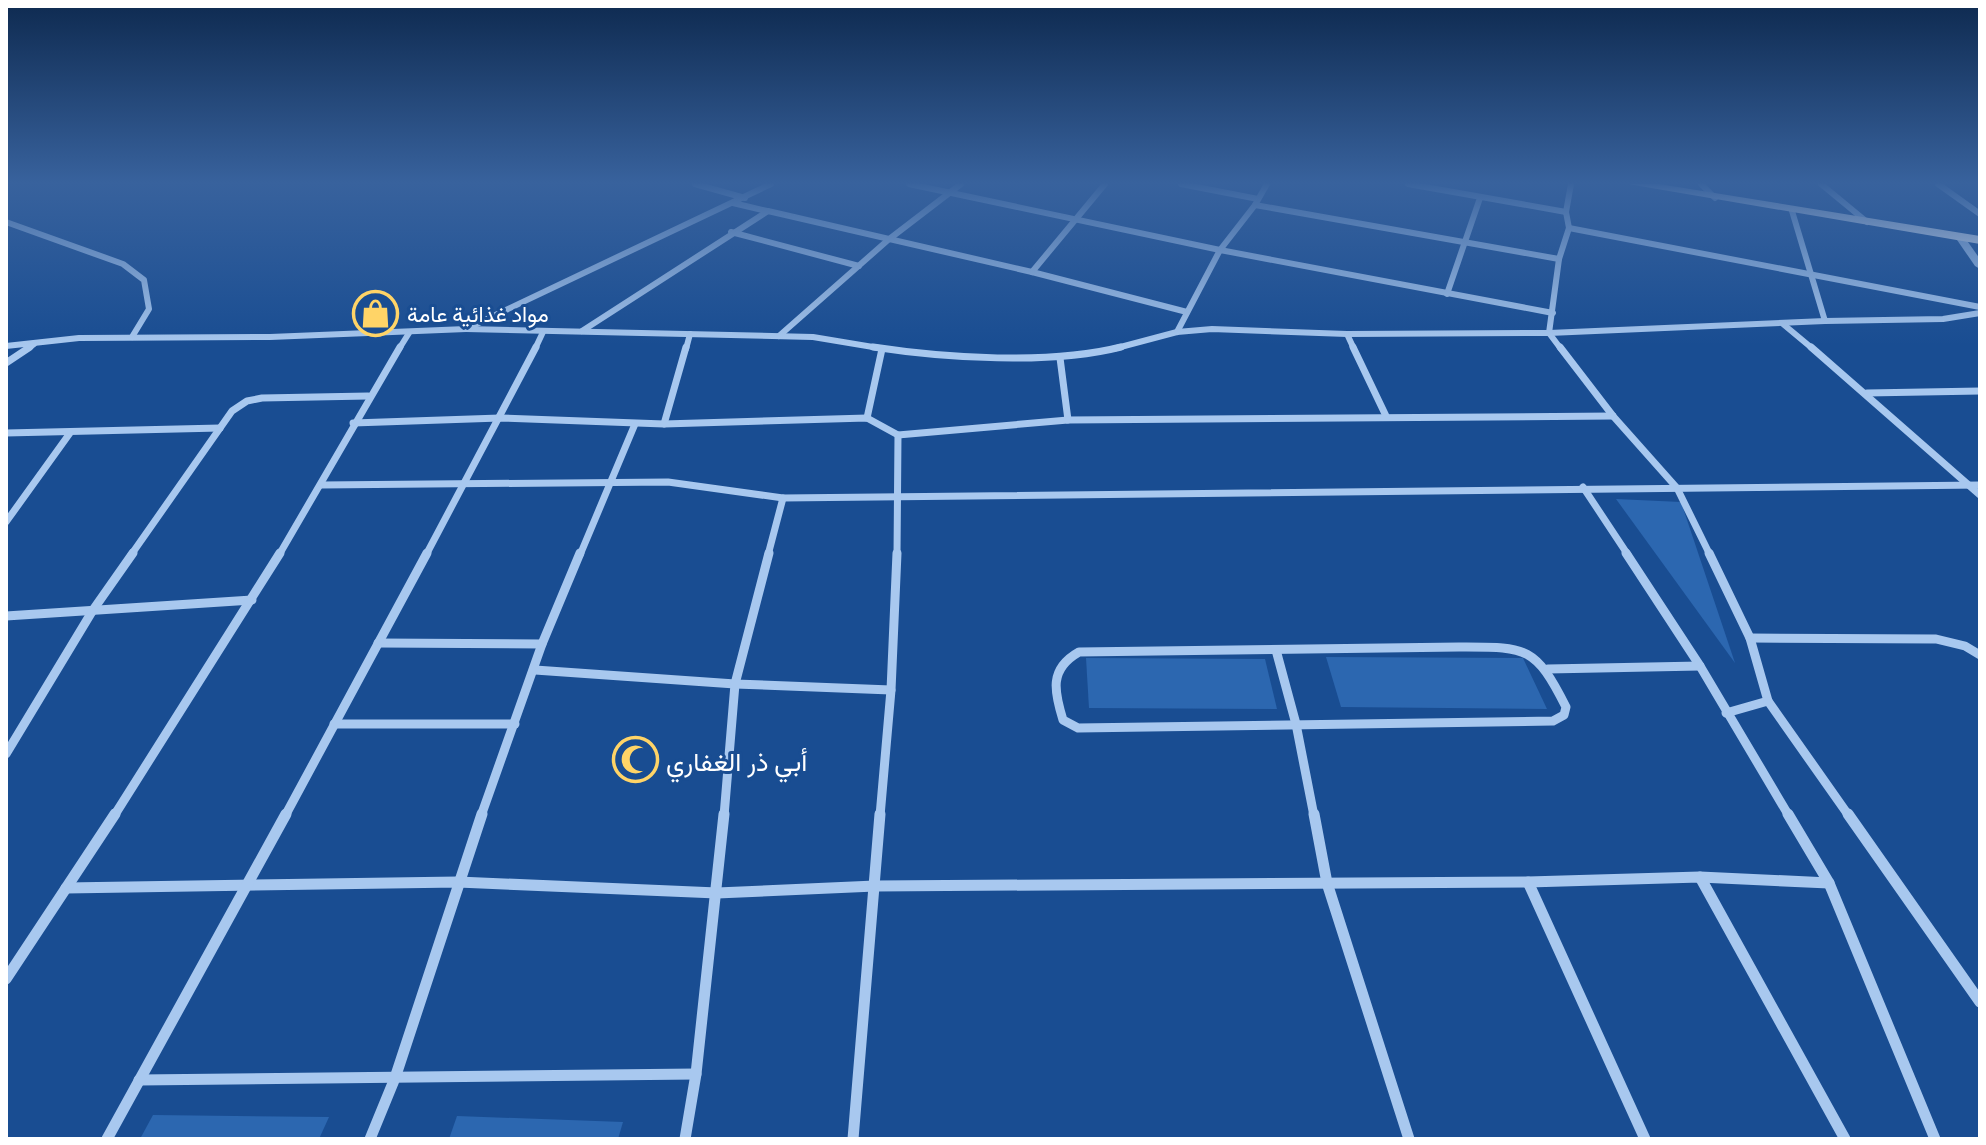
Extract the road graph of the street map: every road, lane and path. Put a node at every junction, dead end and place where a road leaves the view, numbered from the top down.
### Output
1 (49, 237) edge
2 (660, 237) edge
3 (723, 237) edge
4 (751, 237) edge
5 (877, 237) edge
6 (891, 237) edge
7 (1059, 237) edge
8 (1158, 237) edge
9 (1229, 237) edge
10 (1433, 237) edge
11 (1468, 237) edge
12 (1566, 237) edge
13 (1620, 237) edge
14 (1800, 237) edge
15 (1960, 237) edge
16 (888, 240) junction
17 (1466, 244) junction
18 (1220, 250) junction
19 (1559, 259) junction
20 (859, 266) junction
21 (1980, 266) edge
22 (1032, 272) junction
23 (1811, 273) junction
24 (1447, 294) junction
25 (1980, 310) edge
26 (1187, 312) junction
27 (1553, 313) junction
28 (1825, 321) junction
29 (1782, 324) junction
30 (466, 329) junction
31 (543, 332) junction
32 (581, 332) junction
33 (1177, 332) junction
34 (409, 333) junction
35 (1549, 333) junction
36 (690, 334) junction
37 (1347, 334) junction
38 (779, 336) junction
39 (132, 337) junction
40 (37, 342) junction
41 (6, 346) edge
42 (882, 349) junction
43 (1060, 358) junction
44 (6, 363) edge
45 (1980, 391) edge
46 (1867, 393) junction
47 (368, 396) junction
48 (1386, 416) junction
49 (1613, 416) junction
50 (500, 418) junction
51 (867, 418) junction
52 (1068, 420) junction
53 (353, 423) junction
54 (635, 424) junction
55 (664, 424) junction
56 (220, 428) junction
57 (6, 433) edge
58 (70, 433) junction
59 (898, 435) junction
60 (612, 482) junction
61 (321, 485) junction
62 (1968, 485) junction
63 (1980, 485) edge
64 (461, 486) junction
65 (1583, 487) junction
66 (1677, 488) junction
67 (1980, 495) edge
68 (783, 498) junction
69 (900, 498) junction
70 (6, 522) edge
71 (252, 600) junction
72 (93, 610) junction
73 (6, 616) edge
74 (1750, 638) junction
75 (378, 643) junction
76 (542, 644) junction
77 (1276, 650) junction
78 (1980, 655) edge
79 (1700, 666) junction
80 (1548, 669) junction
81 (535, 670) junction
82 (735, 684) junction
83 (891, 690) junction
84 (1768, 701) junction
85 (1726, 713) junction
86 (334, 724) junction
87 (515, 724) junction
88 (1296, 724) junction
89 (6, 754) edge
90 (1700, 877) junction
91 (458, 882) junction
92 (1528, 882) junction
93 (1327, 883) junction
94 (1829, 883) junction
95 (248, 885) junction
96 (875, 886) junction
97 (66, 888) junction
98 (717, 893) junction
99 (6, 979) edge
100 (1980, 1002) edge
101 (696, 1074) junction
102 (395, 1078) junction
103 (139, 1080) junction
104 (107, 1139) edge
105 (370, 1139) edge
106 (685, 1139) edge
107 (853, 1139) edge
108 (1409, 1139) edge
109 (1645, 1139) edge
110 (1845, 1139) edge
111 (1935, 1139) edge

1 - 39 street
2 - 30 street
3 - 32 street
4 - 20 street
5 - 16 street
6 - 16 street
7 - 22 street
8 - 18 street
9 - 18 street
10 - 17 street
11 - 17 street
12 - 19 street
13 - 23 street
14 - 23 street
15 - 21 street
16 - 20 street
16 - 22 street
17 - 19 street
17 - 24 street
18 - 24 street
18 - 26 street
19 - 27 street
20 - 38 street
22 - 26 street
23 - 25 street
23 - 28 street
24 - 27 street
25 - 28 street
26 - 33 street
27 - 35 street
28 - 29 street
29 - 35 street
29 - 46 street
30 - 31 street
30 - 34 street
31 - 32 street
31 - 50 street
32 - 36 street
33 - 37 street
33 - 43 street
34 - 39 street
34 - 47 street
35 - 37 street
35 - 49 street
36 - 38 street
36 - 55 street
37 - 48 street
38 - 42 street
39 - 40 street
40 - 41 street
40 - 44 street
42 - 43 street
42 - 51 street
43 - 52 street
45 - 46 street
46 - 62 street
47 - 53 street
47 - 56 street
48 - 49 street
48 - 52 street
49 - 66 street
50 - 53 street
50 - 54 street
50 - 64 street
51 - 55 street
51 - 59 street
52 - 59 street
53 - 61 street
54 - 55 street
54 - 60 street
56 - 58 street
56 - 72 street
57 - 58 street
58 - 70 street
59 - 69 street
60 - 64 street
60 - 68 street
60 - 76 street
61 - 64 street
61 - 71 street
62 - 63 street
62 - 66 street
62 - 67 street
64 - 75 street
65 - 66 street
65 - 69 street
65 - 79 street
66 - 74 street
68 - 69 street
68 - 82 street
69 - 83 street
71 - 72 street
71 - 97 street
72 - 73 street
72 - 89 street
74 - 78 street
74 - 84 street
75 - 76 street
75 - 86 street
76 - 81 street
77 - 80 street
77 - 88 street
77 - 88 street
79 - 80 street
79 - 85 street
80 - 88 street
81 - 82 street
81 - 87 street
82 - 83 street
82 - 98 street
83 - 96 street
84 - 85 street
84 - 100 street
85 - 94 street
86 - 87 street
86 - 95 street
87 - 91 street
88 - 93 street
90 - 92 street
90 - 94 street
90 - 110 street
91 - 95 street
91 - 98 street
91 - 102 street
92 - 93 street
92 - 109 street
93 - 96 street
93 - 108 street
94 - 111 street
95 - 97 street
95 - 103 street
96 - 98 street
96 - 107 street
97 - 99 street
98 - 101 street
101 - 102 street
101 - 106 street
102 - 103 street
102 - 105 street
103 - 104 street

